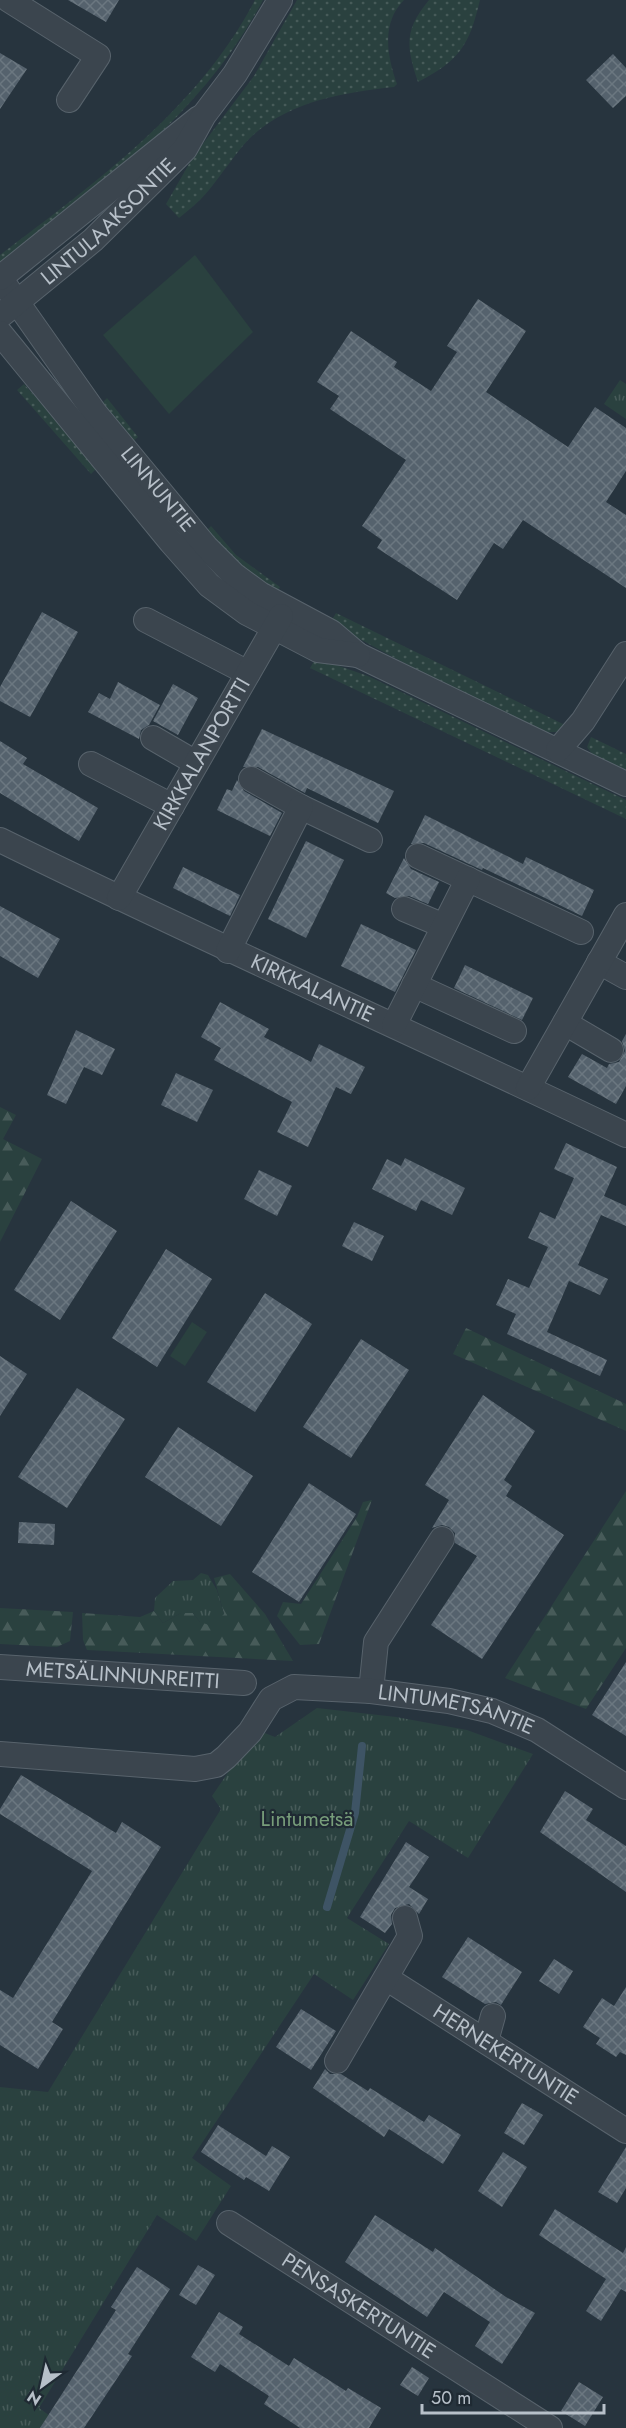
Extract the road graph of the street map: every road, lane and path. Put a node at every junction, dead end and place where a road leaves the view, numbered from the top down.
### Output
1 (9, 0) edge
2 (280, 0) edge
3 (69, 100) dead end
4 (204, 115) junction
5 (0, 278) edge
6 (9, 309) edge
7 (0, 333) edge
8 (279, 619) junction
9 (146, 620) dead end
10 (626, 654) edge
11 (248, 672) junction
12 (153, 738) dead end
13 (558, 750) junction
14 (196, 763) junction
15 (91, 764) dead end
16 (251, 779) dead end
17 (626, 784) edge
18 (172, 806) junction
19 (301, 807) junction
20 (0, 840) edge
21 (370, 840) dead end
22 (418, 856) dead end
23 (468, 879) junction
24 (119, 898) junction
25 (404, 909) dead end
26 (626, 915) edge
27 (444, 926) junction
28 (581, 932) dead end
29 (228, 951) junction
30 (599, 962) junction
31 (626, 977) edge
32 (414, 985) junction
33 (565, 1023) junction
34 (394, 1025) junction
35 (514, 1031) dead end
36 (611, 1050) dead end
37 (528, 1088) junction
38 (626, 1135) edge
39 (442, 1539) dead end
40 (0, 1667) edge
41 (244, 1683) dead end
42 (371, 1691) junction
43 (0, 1754) edge
44 (626, 1787) edge
45 (405, 1917) dead end
46 (386, 1978) junction
47 (494, 2016) dead end
48 (486, 2041) junction
49 (337, 2061) dead end
50 (626, 2131) edge
51 (229, 2223) dead end
52 (550, 2428) edge

1 - 3 street
2 - 4 street, LINTULAAKSONTIE
4 - 5 street, LINTULAAKSONTIE
4 - 6 street, LINTULAAKSONTIE
5 - 6 street, LINNUNTIE
6 - 8 street, LINNUNTIE
7 - 8 street, LINNUNTIE
8 - 11 street, KIRKKALANPORTTI
8 - 13 street, LINNUNTIE
9 - 11 street
10 - 13 street
11 - 14 street, KIRKKALANPORTTI
12 - 14 street
13 - 17 street, LINNUNTIE
14 - 18 street, KIRKKALANPORTTI
15 - 18 street
16 - 19 street
18 - 24 street, KIRKKALANPORTTI
19 - 21 street
19 - 29 street
20 - 24 street, KIRKKALANTIE
22 - 23 street
23 - 27 street
23 - 28 street
24 - 29 street, KIRKKALANTIE
25 - 27 street
26 - 30 street
27 - 32 street
29 - 34 street, KIRKKALANTIE
30 - 31 street
30 - 33 street
32 - 34 street
32 - 35 street
33 - 36 street
33 - 37 street
34 - 37 street, KIRKKALANTIE
37 - 38 street, KIRKKALANTIE
39 - 42 street
40 - 41 street, METSÄLINNUNREITTI
42 - 43 street, LINTUMETSÄNTIE
42 - 44 street, LINTUMETSÄNTIE
45 - 46 street
46 - 48 street, HERNEKERTUNTIE
46 - 49 street
47 - 48 street
48 - 50 street, HERNEKERTUNTIE
51 - 52 street, PENSASKERTUNTIE

